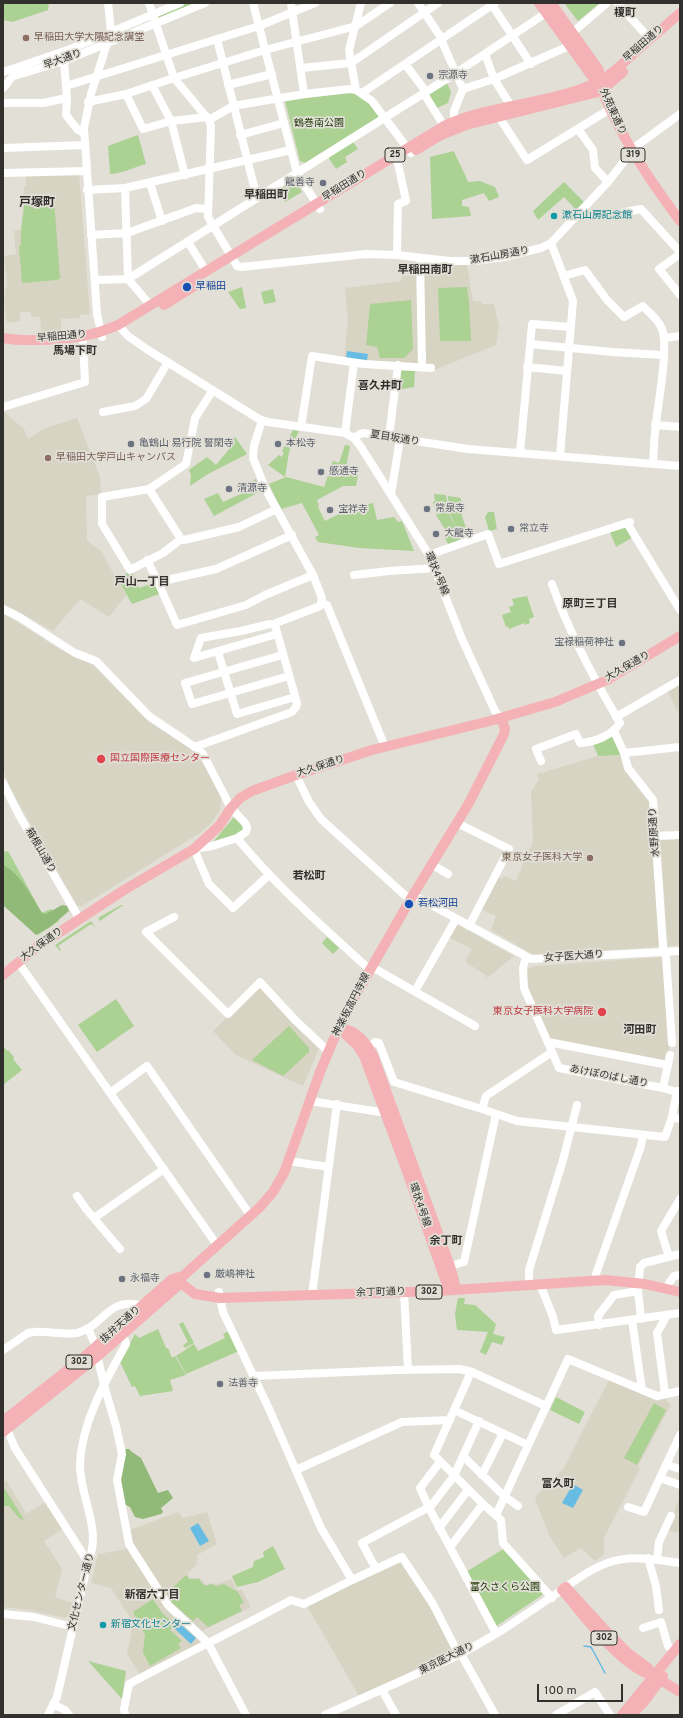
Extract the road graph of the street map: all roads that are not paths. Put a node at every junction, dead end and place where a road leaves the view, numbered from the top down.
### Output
1 (108, 3) edge
2 (149, 3) edge
3 (180, 3) edge
4 (205, 3) edge
5 (253, 3) edge
6 (291, 3) edge
7 (315, 3) edge
8 (362, 3) edge
9 (390, 3) edge
10 (418, 3) edge
11 (438, 3) edge
12 (539, 3) edge
13 (551, 3) edge
14 (607, 3) edge
15 (618, 3) edge
16 (489, 5) edge
17 (425, 12) junction
18 (293, 13) junction
19 (546, 13) junction
20 (680, 13) edge
21 (152, 14) junction
22 (680, 21) edge
23 (155, 22) junction
24 (259, 26) junction
25 (356, 26) junction
26 (111, 31) junction
27 (572, 33) junction
28 (512, 34) junction
29 (217, 39) junction
30 (442, 39) junction
31 (650, 39) junction
32 (108, 42) junction
33 (297, 42) junction
34 (569, 46) junction
35 (265, 50) junction
36 (485, 54) junction
37 (166, 55) junction
38 (64, 61) junction
39 (223, 62) junction
40 (351, 63) junction
41 (406, 64) junction
42 (532, 64) junction
43 (301, 68) junction
44 (3, 72) edge
45 (456, 73) junction
46 (272, 74) junction
47 (97, 76) junction
48 (174, 78) junction
49 (494, 79) junction
50 (152, 85) junction
51 (228, 85) junction
52 (66, 86) junction
53 (601, 86) junction
54 (3, 88) edge
55 (463, 89) junction
56 (359, 92) junction
57 (425, 92) junction
58 (126, 94) junction
59 (304, 94) junction
60 (66, 98) junction
61 (278, 98) junction
62 (88, 102) junction
63 (3, 104) edge
64 (233, 106) junction
65 (511, 106) junction
66 (610, 109) junction
67 (680, 114) edge
68 (499, 117) junction
69 (208, 118) junction
70 (384, 119) junction
71 (454, 121) junction
72 (171, 122) junction
73 (284, 123) junction
74 (444, 126) junction
75 (578, 128) junction
76 (84, 133) junction
77 (240, 135) junction
78 (84, 145) junction
79 (3, 148) edge
80 (291, 150) junction
81 (409, 150) junction
82 (631, 152) junction
83 (397, 158) junction
84 (247, 161) junction
85 (210, 169) junction
86 (86, 171) junction
87 (3, 173) edge
88 (297, 173) junction
89 (185, 175) junction
90 (608, 182) junction
91 (150, 183) junction
92 (125, 188) junction
93 (87, 190) junction
94 (257, 198) junction
95 (318, 206) junction
96 (207, 209) junction
97 (625, 212) dead end
98 (162, 221) junction
99 (680, 221) edge
100 (212, 226) junction
101 (127, 233) junction
102 (91, 235) junction
103 (188, 242) junction
104 (551, 243) junction
105 (680, 253) edge
106 (397, 255) junction
107 (420, 258) junction
108 (233, 259) junction
109 (206, 271) junction
110 (564, 276) junction
111 (128, 279) junction
112 (95, 280) junction
113 (680, 295) edge
114 (151, 306) junction
115 (120, 327) junction
116 (571, 327) junction
117 (101, 334) junction
118 (680, 336) edge
119 (3, 338) edge
120 (664, 338) junction
121 (83, 342) junction
122 (3, 344) edge
123 (530, 344) junction
124 (570, 348) junction
125 (664, 355) junction
126 (168, 362) junction
127 (354, 363) junction
128 (398, 365) junction
129 (527, 366) junction
130 (568, 372) junction
131 (212, 390) junction
132 (3, 407) edge
133 (103, 412) dead end
134 (262, 420) junction
135 (655, 425) junction
136 (301, 426) junction
137 (680, 427) edge
138 (345, 433) junction
139 (389, 437) junction
140 (354, 438) junction
141 (400, 439) junction
142 (520, 453) junction
143 (560, 456) junction
144 (653, 464) junction
145 (680, 466) edge
146 (149, 489) junction
147 (391, 494) junction
148 (277, 509) junction
149 (292, 535) junction
150 (181, 539) junction
151 (429, 555) junction
152 (147, 560) junction
153 (435, 568) junction
154 (313, 575) junction
155 (354, 576) dead end
156 (158, 582) junction
157 (552, 584) dead end
158 (322, 603) junction
159 (3, 609) edge
160 (680, 610) edge
161 (274, 625) junction
162 (277, 634) junction
163 (680, 636) edge
164 (218, 652) junction
165 (282, 655) junction
166 (224, 672) junction
167 (289, 676) junction
168 (680, 680) edge
169 (598, 684) junction
170 (230, 693) junction
171 (295, 697) junction
172 (616, 717) junction
173 (501, 718) junction
174 (614, 731) junction
175 (195, 747) junction
176 (385, 747) junction
177 (680, 747) edge
178 (624, 753) junction
179 (541, 761) dead end
180 (296, 775) junction
181 (3, 783) edge
182 (231, 808) junction
183 (457, 823) junction
184 (680, 834) edge
185 (656, 836) junction
186 (237, 838) junction
187 (194, 849) junction
188 (431, 864) junction
189 (448, 874) dead end
190 (269, 875) junction
191 (411, 898) junction
192 (174, 917) dead end
193 (80, 918) junction
194 (456, 919) junction
195 (469, 926) junction
196 (680, 951) edge
197 (665, 952) junction
198 (526, 957) junction
199 (18, 962) junction
200 (371, 968) junction
201 (3, 975) edge
202 (415, 991) junction
203 (475, 1026) dead end
204 (339, 1028) junction
205 (548, 1042) junction
206 (672, 1043) dead end
207 (369, 1048) junction
208 (329, 1052) junction
209 (552, 1052) junction
210 (670, 1055) dead end
211 (668, 1065) junction
212 (663, 1088) junction
213 (679, 1092) edge
214 (110, 1093) junction
215 (310, 1101) junction
216 (336, 1104) junction
217 (577, 1105) dead end
218 (482, 1109) junction
219 (385, 1110) junction
220 (496, 1114) junction
221 (676, 1118) edge
222 (572, 1127) junction
223 (643, 1135) junction
224 (288, 1161) junction
225 (329, 1167) junction
226 (164, 1169) junction
227 (77, 1196) dead end
228 (680, 1199) edge
229 (250, 1215) junction
230 (94, 1218) junction
231 (217, 1245) junction
232 (120, 1249) dead end
233 (680, 1254) edge
234 (669, 1257) junction
235 (450, 1266) junction
236 (596, 1274) junction
237 (680, 1275) edge
238 (182, 1279) junction
239 (529, 1280) junction
240 (638, 1283) junction
241 (669, 1283) junction
242 (540, 1284) junction
243 (452, 1286) junction
244 (680, 1286) edge
245 (312, 1292) junction
246 (404, 1292) junction
247 (680, 1292) edge
248 (220, 1295) junction
249 (139, 1308) junction
250 (680, 1313) edge
251 (666, 1315) junction
252 (641, 1319) junction
253 (632, 1320) junction
254 (599, 1324) junction
255 (88, 1328) junction
256 (121, 1335) junction
257 (94, 1342) junction
258 (3, 1350) edge
259 (408, 1370) junction
260 (471, 1372) junction
261 (254, 1376) junction
262 (104, 1384) junction
263 (642, 1390) junction
264 (680, 1391) edge
265 (665, 1393) junction
266 (546, 1406) junction
267 (454, 1410) junction
268 (450, 1420) junction
269 (479, 1421) junction
270 (4, 1424) edge
271 (503, 1433) junction
272 (680, 1435) edge
273 (528, 1444) junction
274 (463, 1456) junction
275 (440, 1462) junction
276 (667, 1464) junction
277 (296, 1470) junction
278 (680, 1470) edge
279 (482, 1475) junction
280 (454, 1476) junction
281 (660, 1478) junction
282 (680, 1485) edge
283 (468, 1490) junction
284 (504, 1496) junction
285 (482, 1504) junction
286 (518, 1506) dead end
287 (628, 1507) dead end
288 (429, 1508) junction
289 (496, 1515) junction
290 (671, 1516) dead end
291 (439, 1528) junction
292 (450, 1547) junction
293 (648, 1558) junction
294 (657, 1559) junction
295 (88, 1562) junction
296 (680, 1563) edge
297 (376, 1569) junction
298 (352, 1580) junction
299 (564, 1589) junction
300 (552, 1598) junction
301 (659, 1610) dead end
302 (3, 1614) edge
303 (73, 1627) junction
304 (643, 1628) dead end
305 (496, 1633) junction
306 (208, 1643) junction
307 (678, 1650) edge
308 (461, 1654) junction
309 (657, 1678) junction
310 (382, 1690) junction
311 (680, 1692) edge
312 (53, 1704) junction
313 (48, 1715) edge
314 (70, 1715) edge
315 (125, 1715) edge
316 (246, 1715) edge
317 (325, 1715) edge
318 (396, 1715) edge
319 (495, 1715) edge
320 (556, 1715) edge
321 (610, 1715) edge
322 (622, 1715) edge
323 (631, 1715) edge

1 - 26 street
2 - 21 street
3 - 21 street, 早大通り
4 - 23 street, 早大通り
5 - 24 street
6 - 18 street
7 - 18 street
8 - 25 street
9 - 25 street
10 - 17 street
11 - 17 street
12 - 19 main road, 外苑東通り / 319
13 - 27 main road, 外苑東通り / 319
14 - 27 street
15 - 31 street
16 - 28 street
16 - 30 street
17 - 30 street
17 - 40 street
18 - 24 street
18 - 33 street
19 - 28 street
19 - 34 main road, 外苑東通り / 319
20 - 31 main road, 早稲田通り / 25
21 - 23 street
21 - 26 street, 早大通り
22 - 53 main road, 早稲田通り / 25
23 - 32 street, 早大通り
23 - 37 street
24 - 29 street
24 - 35 street
25 - 33 street
25 - 40 street
26 - 32 street
26 - 44 street, 早大通り
27 - 53 main road, 外苑東通り / 319
28 - 36 street
28 - 42 street
29 - 37 street
29 - 39 street
30 - 41 street
30 - 45 street
31 - 53 main road, 早稲田通り / 25
32 - 38 street, 早大通り
32 - 47 street
33 - 35 street
33 - 43 street
34 - 42 street
34 - 53 main road, 外苑東通り / 319
35 - 39 street
35 - 46 street
36 - 45 street
36 - 49 street
37 - 47 street
37 - 48 street
38 - 52 street
38 - 54 street, 早大通り
39 - 48 street
39 - 51 street
40 - 43 street
40 - 56 street
41 - 56 street
41 - 57 street
42 - 49 street
43 - 59 street
45 - 55 street
45 - 57 street
46 - 51 street
46 - 61 street
47 - 52 street
47 - 62 street
48 - 50 street
48 - 69 street
49 - 55 street
49 - 65 street
50 - 58 street
50 - 72 street
51 - 64 street
52 - 60 street
53 - 65 main road, 早稲田通り / 25
53 - 66 main road, 外苑東通り / 319
53 - 68 main road, 早稲田通り / 25
55 - 71 street
56 - 59 street
56 - 70 street
57 - 70 street
57 - 74 street
58 - 62 street
58 - 72 street
59 - 61 street
60 - 63 street
60 - 76 street
61 - 64 street
61 - 73 street
62 - 76 street
64 - 69 street
64 - 77 street
65 - 71 main road, 早稲田通り / 25
66 - 75 street
66 - 82 main road, 外苑東通り / 319
67 - 82 street, 漱石山房通り
68 - 75 street
68 - 81 main road, 早稲田通り / 25
69 - 72 street
69 - 85 street
70 - 81 street
70 - 88 street
71 - 74 main road, 早稲田通り / 25
72 - 89 street
73 - 77 street
73 - 80 street
74 - 81 main road, 早稲田通り / 25
75 - 90 street
76 - 78 street
77 - 84 street
78 - 79 street
78 - 86 street
80 - 84 street
80 - 88 street
81 - 83 main road, 早稲田通り / 25
82 - 90 street, 漱石山房通り
82 - 99 main road, 外苑東通り / 319
83 - 95 main road, 早稲田通り / 25
83 - 106 street
84 - 85 street
84 - 94 street
85 - 89 street
85 - 96 street
86 - 87 street
86 - 93 street
88 - 94 street
88 - 95 street
89 - 91 street
90 - 104 street, 漱石山房通り
91 - 92 street
91 - 98 street
92 - 93 street
92 - 101 street
93 - 102 street
94 - 100 street
95 - 108 main road, 早稲田通り / 25
96 - 98 street
96 - 100 street
97 - 105 street
98 - 101 street
100 - 103 street
100 - 108 street
101 - 102 street
101 - 111 street
102 - 112 street
103 - 109 street
103 - 111 street
104 - 107 street, 漱石山房通り
104 - 110 street
105 - 113 street
106 - 107 street, 漱石山房通り
106 - 108 street, 漱石山房通り
107 - 128 street
108 - 109 main road, 早稲田通り / 25
108 - 115 main road, 早稲田通り / 25
109 - 114 main road, 早稲田通り / 25
110 - 116 street
110 - 120 street
111 - 112 street
111 - 114 street
112 - 117 street
114 - 115 main road, 早稲田通り / 25
115 - 117 main road, 早稲田通り / 25
115 - 126 street
116 - 123 street
116 - 124 street
117 - 119 main road, 早稲田通り / 25
117 - 121 main road, 早稲田通り / 25
118 - 120 street
120 - 125 street
121 - 122 main road, 早稲田通り / 25
121 - 132 street
123 - 124 street
123 - 129 street
124 - 125 street
124 - 130 street
125 - 135 street
126 - 131 street
126 - 133 street
127 - 128 street
127 - 136 street
127 - 138 street
128 - 139 street
129 - 130 street
129 - 142 street
130 - 143 street
131 - 134 street
131 - 146 street
134 - 136 street
134 - 148 street
135 - 137 street
135 - 144 street
136 - 138 street
138 - 140 street
139 - 140 street, 夏目坂通り
139 - 141 street, 夏目坂通り
140 - 147 street, 環状4号線
141 - 142 street, 夏目坂通り
141 - 147 street
142 - 143 street, 夏目坂通り
143 - 144 street, 夏目坂通り
144 - 145 street, 夏目坂通り
146 - 150 street
146 - 152 street
147 - 151 street, 環状4号線
148 - 149 street
148 - 150 street
149 - 154 street
149 - 156 street
150 - 152 street
151 - 153 street, 環状4号線
151 - 160 street
152 - 156 street
153 - 155 street
153 - 173 street, 環状4号線
154 - 156 street
154 - 158 street
157 - 169 street
158 - 161 street
158 - 176 street
159 - 175 street
161 - 162 street
161 - 164 street
162 - 164 street
162 - 165 street
163 - 169 main road, 大久保通り
164 - 166 street
165 - 166 street
165 - 167 street
166 - 170 street
166 - 170 street
167 - 170 street
167 - 171 street
168 - 172 street
169 - 172 street
169 - 173 main road, 大久保通り
170 - 171 street
171 - 175 street
172 - 174 street
173 - 176 main road, 大久保通り
173 - 183 main road, 神楽坂高円寺線
174 - 178 street, 水野原通り
174 - 179 street
175 - 182 street
176 - 180 main road, 大久保通り
177 - 178 street
178 - 185 street, 水野原通り
180 - 182 main road, 大久保通り
180 - 191 street, 女子医大通り
181 - 193 street, 箱根山通り
182 - 186 street
182 - 187 main road, 大久保通り
183 - 188 main road, 神楽坂高円寺線
183 - 195 street
184 - 185 street
185 - 197 street, 水野原通り
186 - 187 street
186 - 190 street
187 - 190 street
187 - 193 main road, 大久保通り
188 - 189 street
188 - 191 main road, 神楽坂高円寺線
190 - 200 street
191 - 194 street, 女子医大通り
191 - 200 main road, 神楽坂高円寺線
192 - 208 street
193 - 199 main road, 大久保通り
194 - 195 street, 女子医大通り
194 - 202 street
195 - 198 street, 女子医大通り
196 - 197 street, 女子医大通り
197 - 198 street, 女子医大通り
197 - 206 street, 水野原通り
198 - 205 street, あけぼのばし通り
199 - 201 main road, 大久保通り
199 - 214 street
200 - 202 street
200 - 204 main road, 神楽坂高円寺線
202 - 203 street
204 - 207 main road, 環状4号線 / 302
204 - 208 main road, 神楽坂高円寺線
204 - 219 main road, 環状4号線 / 302
205 - 209 street, あけぼのばし通り
205 - 211 street
207 - 218 street
207 - 235 main road, 環状4号線 / 302
208 - 215 main road, 神楽坂高円寺線
209 - 212 street, あけぼのばし通り
209 - 218 street
210 - 211 street
211 - 212 street
212 - 213 street, あけぼのばし通り
213 - 221 street
214 - 226 street
214 - 229 street
215 - 216 street
215 - 224 main road, 神楽坂高円寺線
216 - 219 street
216 - 225 street
217 - 222 street
218 - 220 street
219 - 243 main road, 環状4号線 / 302
220 - 222 street
220 - 235 street
221 - 223 street
222 - 223 street
222 - 239 street
223 - 236 street
224 - 225 street
224 - 229 main road, 神楽坂高円寺線
225 - 245 street
226 - 230 street
226 - 231 street
227 - 230 street
228 - 234 street
229 - 231 main road, 神楽坂高円寺線
230 - 232 street
231 - 238 main road, 神楽坂高円寺線
233 - 234 street
234 - 240 street
235 - 243 main road, 環状4号線 / 302
236 - 239 main road, 余丁町通り / 302
236 - 240 main road, 余丁町通り / 302
237 - 241 street
238 - 248 main road, 余丁町通り / 302
238 - 249 main road, 抜弁天通り / 302
238 - 256 main road, 抜弁天通り / 302
239 - 243 main road, 余丁町通り / 302
240 - 241 main road, 余丁町通り / 302
240 - 242 main road, 余丁町通り / 302
240 - 247 main road, 余丁町通り / 302
240 - 252 street
240 - 254 street
241 - 244 main road, 余丁町通り / 302
242 - 243 main road, 余丁町通り / 302
242 - 254 street
243 - 245 main road, 余丁町通り / 302
243 - 246 main road, 余丁町通り / 302
245 - 246 main road, 余丁町通り / 302
245 - 248 main road, 余丁町通り / 302
246 - 259 street
248 - 261 street
249 - 255 street
249 - 270 main road, 抜弁天通り / 302
250 - 251 street
251 - 252 street
251 - 265 street
252 - 253 street
253 - 254 street
253 - 263 street
255 - 257 street
255 - 258 street
256 - 262 street, 文化センター通り
256 - 270 main road, 抜弁天通り / 302
257 - 262 street
257 - 270 main road
259 - 260 street
259 - 261 street
260 - 266 street
260 - 267 street
261 - 277 street
262 - 295 street, 文化センター通り
262 - 306 street
263 - 265 street
263 - 266 street
264 - 265 street
266 - 273 street
267 - 268 street
267 - 269 street
268 - 275 street
268 - 277 street
269 - 271 street
269 - 274 street
270 - 295 street
271 - 273 street
271 - 279 street
272 - 276 street
273 - 284 street
274 - 279 street
274 - 280 street
275 - 280 street
275 - 288 street
276 - 278 street
276 - 281 street
277 - 298 street
279 - 284 street
280 - 283 street
280 - 288 street
281 - 282 street
281 - 287 street
283 - 285 street
283 - 291 street
284 - 286 street
284 - 289 street
285 - 289 street
285 - 292 street
288 - 291 street
288 - 297 street
289 - 300 street
290 - 294 street
291 - 292 street
292 - 305 street
293 - 294 street, 東京医大通り
293 - 299 street, 東京医大通り
293 - 301 street
294 - 296 street, 東京医大通り
295 - 303 street, 文化センター通り
297 - 298 street
297 - 308 street
298 - 306 street
299 - 300 street, 東京医大通り
299 - 309 main road, 302
300 - 305 street, 東京医大通り
302 - 303 street
303 - 312 street, 文化センター通り
304 - 307 street
305 - 308 street, 東京医大通り
306 - 315 street
306 - 316 street
307 - 309 main road
308 - 310 street, 東京医大通り
308 - 319 street
309 - 311 main road
309 - 322 main road
309 - 323 main road
310 - 317 street, 東京医大通り
310 - 318 street
312 - 313 street, 文化センター通り
312 - 314 street
320 - 321 street

